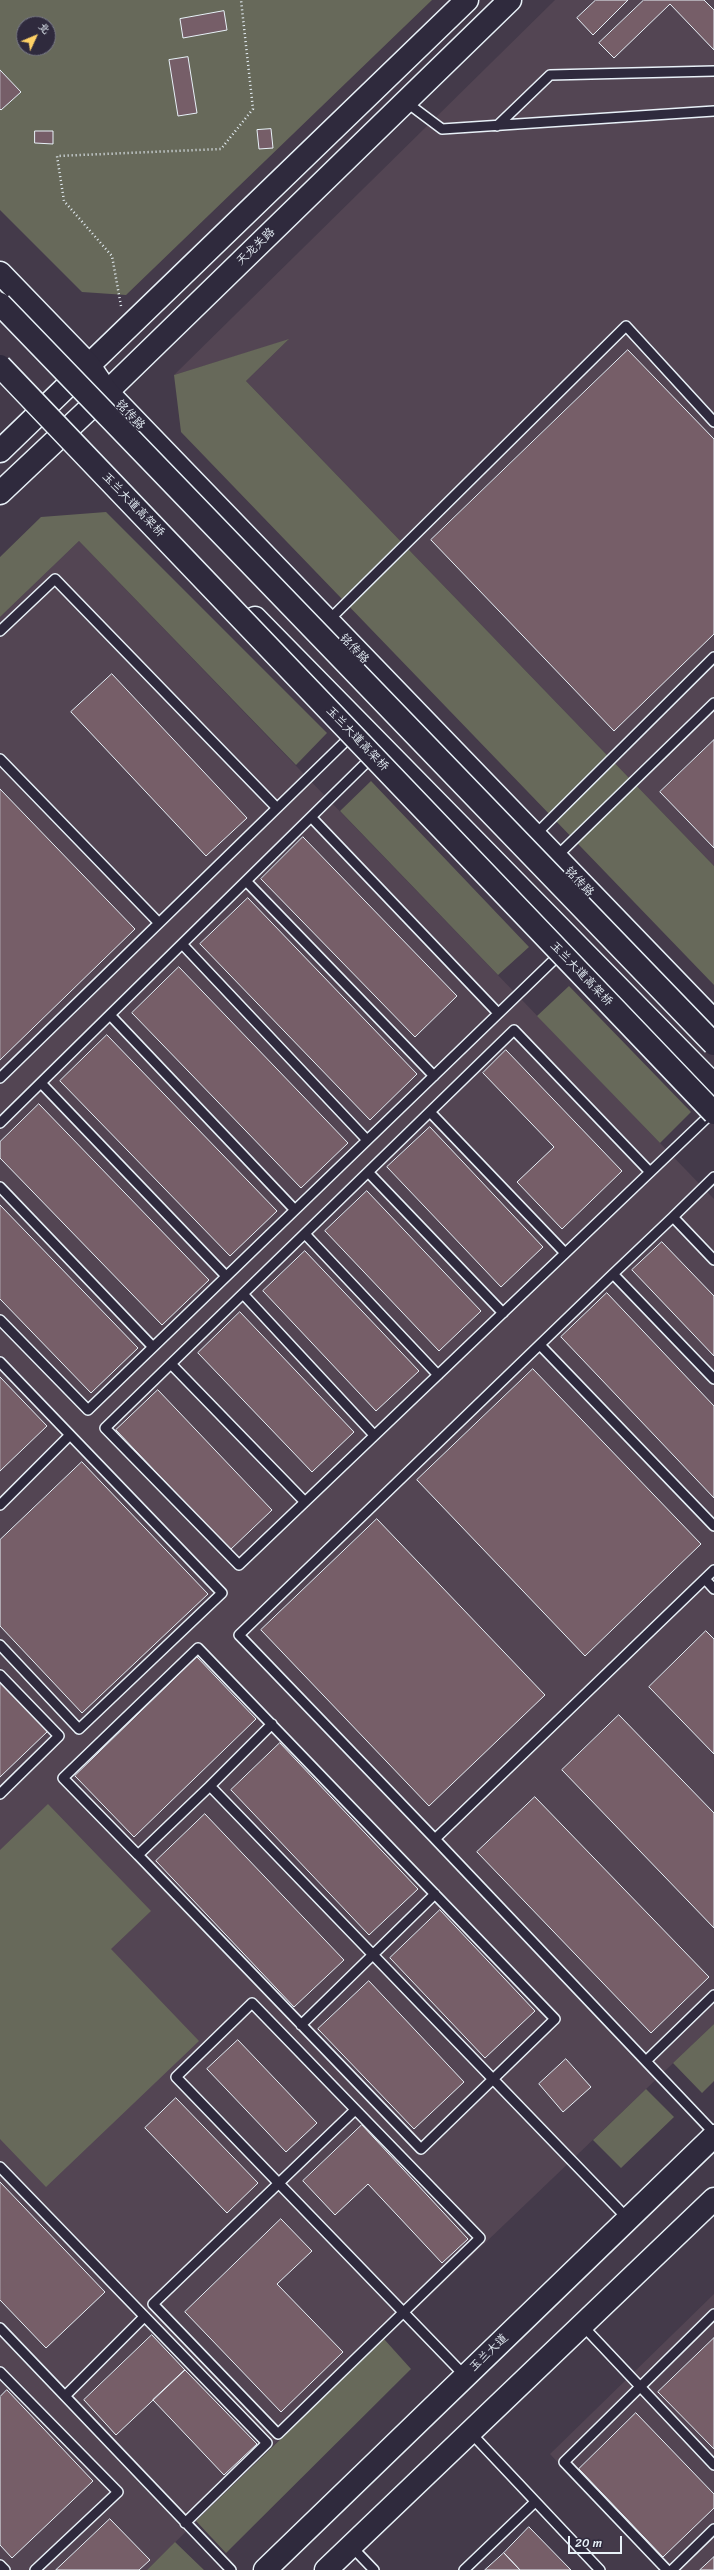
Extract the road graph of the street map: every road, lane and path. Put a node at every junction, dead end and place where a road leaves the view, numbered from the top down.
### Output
1 (241, 0) edge
2 (467, 0) edge
3 (510, 0) edge
4 (714, 71) edge
5 (406, 102) junction
6 (714, 111) edge
7 (497, 126) junction
8 (0, 272) edge
9 (0, 304) edge
10 (124, 330) junction
11 (0, 360) edge
12 (88, 364) junction
13 (0, 366) edge
14 (107, 392) junction
15 (45, 408) junction
16 (714, 422) edge
17 (68, 427) junction
18 (0, 451) edge
19 (0, 492) edge
20 (328, 621) junction
21 (0, 631) edge
22 (714, 657) edge
23 (714, 703) edge
24 (362, 726) junction
25 (382, 747) junction
26 (0, 759) edge
27 (277, 808) junction
28 (311, 817) junction
29 (534, 836) junction
30 (555, 858) junction
31 (246, 882) junction
32 (159, 923) junction
33 (573, 941) junction
34 (182, 944) junction
35 (498, 1013) junction
36 (110, 1016) junction
37 (714, 1021) edge
38 (714, 1044) edge
39 (434, 1076) junction
40 (0, 1078) edge
41 (41, 1083) junction
42 (714, 1084) edge
43 (430, 1112) junction
44 (714, 1112) edge
45 (0, 1123) edge
46 (367, 1140) junction
47 (368, 1172) junction
48 (650, 1172) junction
49 (714, 1177) edge
50 (0, 1187) edge
51 (295, 1210) junction
52 (673, 1217) junction
53 (305, 1234) junction
54 (565, 1254) junction
55 (714, 1260) edge
56 (613, 1274) junction
57 (226, 1276) junction
58 (242, 1294) junction
59 (503, 1313) junction
60 (0, 1320) edge
61 (540, 1345) junction
62 (153, 1347) junction
63 (0, 1362) edge
64 (172, 1364) junction
65 (438, 1375) junction
66 (714, 1379) edge
67 (70, 1435) junction
68 (374, 1435) junction
69 (305, 1502) junction
70 (0, 1505) edge
71 (714, 1526) edge
72 (714, 1570) edge
73 (705, 1579) junction
74 (714, 1589) edge
75 (0, 1645) edge
76 (0, 1675) edge
77 (272, 1724) junction
78 (210, 1786) junction
79 (0, 1794) edge
80 (435, 1839) junction
81 (138, 1855) junction
82 (435, 1894) junction
83 (372, 1955) junction
84 (714, 1995) edge
85 (301, 2025) junction
86 (646, 2061) junction
87 (492, 2079) junction
88 (355, 2110) junction
89 (714, 2133) edge
90 (714, 2136) edge
91 (0, 2167) edge
92 (278, 2184) junction
93 (714, 2199) edge
94 (628, 2219) junction
95 (403, 2311) junction
96 (714, 2314) edge
97 (144, 2317) junction
98 (582, 2325) junction
99 (0, 2328) edge
100 (0, 2372) edge
101 (465, 2376) junction
102 (640, 2386) junction
103 (65, 2396) junction
104 (470, 2432) junction
105 (714, 2465) edge
106 (536, 2502) junction
107 (186, 2523) junction
108 (714, 2529) edge
109 (351, 2546) junction
110 (0, 2565) edge
111 (328, 2569) edge
112 (5, 2570) edge
113 (35, 2570) edge
114 (231, 2570) edge
115 (265, 2570) edge
116 (374, 2570) edge
117 (464, 2570) edge
118 (600, 2570) edge
119 (667, 2570) edge
120 (672, 2570) edge

1 - 10 path
2 - 10 main road
3 - 5 main road, 天龙关路
4 - 7 lane
5 - 7 lane
5 - 14 main road, 天龙关路
6 - 7 lane
8 - 12 main road, 铭传路
9 - 38 main road, bridge
10 - 12 main road
11 - 15 main road
12 - 14 main road, 铭传路
12 - 15 main road
13 - 44 main road, 玉兰大道高架桥, bridge
14 - 17 main road, 天龙关路
14 - 20 main road, 铭传路
15 - 17 main road
15 - 18 main road
16 - 20 lane
17 - 19 main road, 天龙关路
17 - 24 main road
20 - 29 main road, 铭传路
21 - 27 lane
22 - 29 lane
23 - 30 lane
24 - 25 main road
24 - 27 lane
25 - 28 lane
25 - 33 main road
26 - 32 lane
27 - 32 lane
28 - 31 lane
28 - 35 lane
29 - 30 main road, 铭传路
30 - 37 main road, 铭传路
31 - 34 lane
31 - 39 lane
32 - 40 lane
33 - 35 lane
33 - 42 main road
34 - 36 lane
34 - 46 lane
35 - 39 lane
36 - 41 lane
36 - 51 lane
39 - 46 lane
41 - 45 lane
41 - 57 lane
43 - 47 lane
43 - 48 lane
43 - 54 lane
44 - 48 lane
46 - 51 lane
47 - 53 lane
47 - 59 lane
48 - 54 lane
49 - 52 lane
50 - 62 lane
51 - 57 lane
52 - 55 lane
52 - 56 lane
53 - 58 lane
53 - 65 lane
54 - 59 lane
56 - 61 lane
56 - 66 lane
57 - 62 lane
58 - 64 lane
58 - 68 lane
59 - 65 lane
60 - 62 lane
61 - 71 lane
61 - 80 lane
63 - 67 lane
64 - 69 lane
64 - 69 lane
65 - 68 lane
67 - 70 lane
67 - 75 lane
68 - 69 lane
72 - 73 lane
73 - 74 lane
73 - 80 lane
76 - 79 lane
77 - 78 lane
77 - 81 lane
77 - 82 lane
78 - 81 lane
78 - 83 lane
80 - 86 lane
81 - 85 lane
82 - 83 lane
82 - 87 lane
83 - 85 lane
83 - 87 lane
84 - 86 lane
85 - 87 lane
86 - 89 lane
87 - 94 lane
88 - 92 lane
88 - 92 lane
88 - 95 lane
90 - 94 main road, 玉兰大道
91 - 97 lane
92 - 95 lane
92 - 95 lane
93 - 98 main road
94 - 101 main road, 玉兰大道
95 - 101 lane
96 - 102 lane
97 - 103 lane
97 - 107 lane
98 - 102 lane
98 - 104 main road
99 - 103 lane
100 - 113 lane
101 - 115 main road, 玉兰大道
102 - 105 lane
102 - 119 lane
103 - 107 lane
104 - 106 lane
104 - 109 main road
106 - 117 lane
106 - 118 lane
107 - 114 lane
108 - 120 lane
109 - 111 main road
109 - 116 lane
110 - 112 lane

